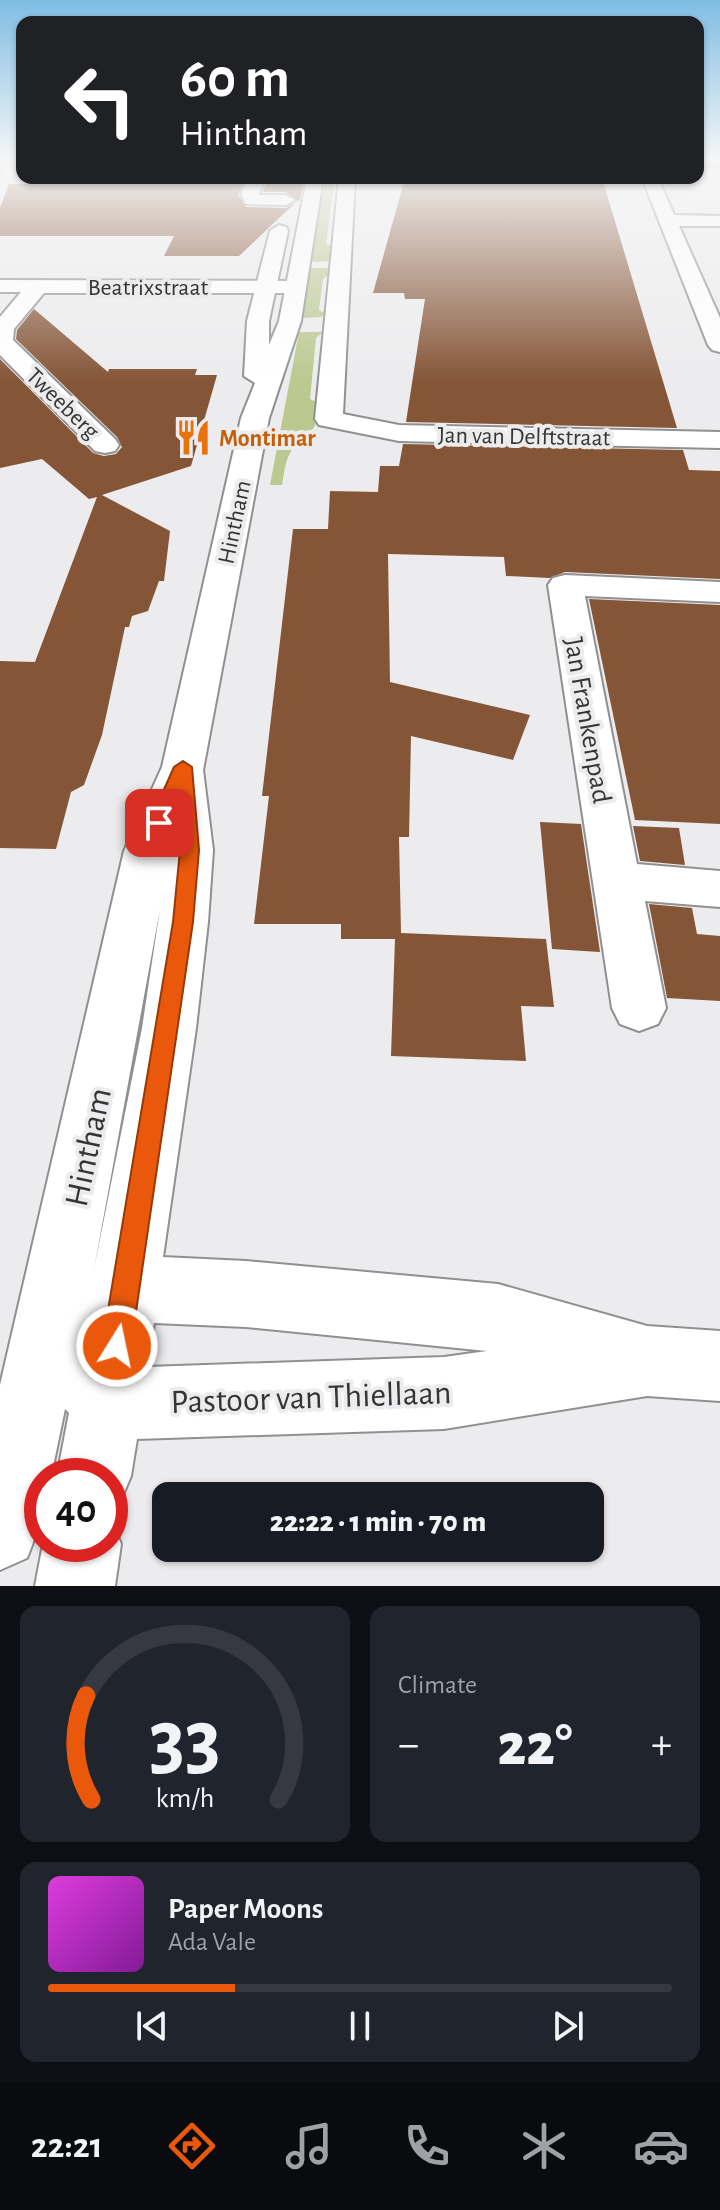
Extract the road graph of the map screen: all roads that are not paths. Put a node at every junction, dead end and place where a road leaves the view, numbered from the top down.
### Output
1 (277, 234) edge
2 (305, 234) edge
3 (343, 234) edge
4 (675, 234) edge
5 (0, 286) edge
6 (38, 286) junction
7 (264, 287) junction
8 (295, 287) junction
9 (712, 307) edge
10 (720, 345) edge
11 (255, 418) junction
12 (720, 440) edge
13 (105, 445) dead end
14 (720, 592) edge
15 (183, 767) junction
16 (618, 881) junction
17 (720, 889) edge
18 (639, 1008) dead end
19 (126, 1288) junction
20 (48, 1332) junction
21 (647, 1361) junction
22 (720, 1366) edge
23 (107, 1404) junction
24 (97, 1458) edge
25 (0, 1531) edge
26 (79, 1562) edge
27 (75, 1586) edge

1 - 7 street, Hintham
2 - 8 street, Hintham
3 - 12 street, Jan van Delftstraat
4 - 9 street
5 - 6 street, Beatrixstraat
6 - 7 street, Beatrixstraat
6 - 13 street, Tweeberg
7 - 8 street, Beatrixstraat
7 - 11 street, Hintham
8 - 11 street, Hintham
9 - 10 street
11 - 15 street, Hintham
14 - 16 street, Jan Frankenpad
15 - 19 street, Hintham
15 - 20 street, Hintham
16 - 17 street
16 - 18 street, Jan Frankenpad
19 - 20 street
19 - 21 street, Pastoor van Thiellaan
19 - 23 street, Hintham
20 - 23 street
20 - 25 street, Hintham
21 - 22 street, Pastoor van Thiellaan
21 - 23 street, Pastoor van Thiellaan
23 - 24 street, Hintham
26 - 27 street

